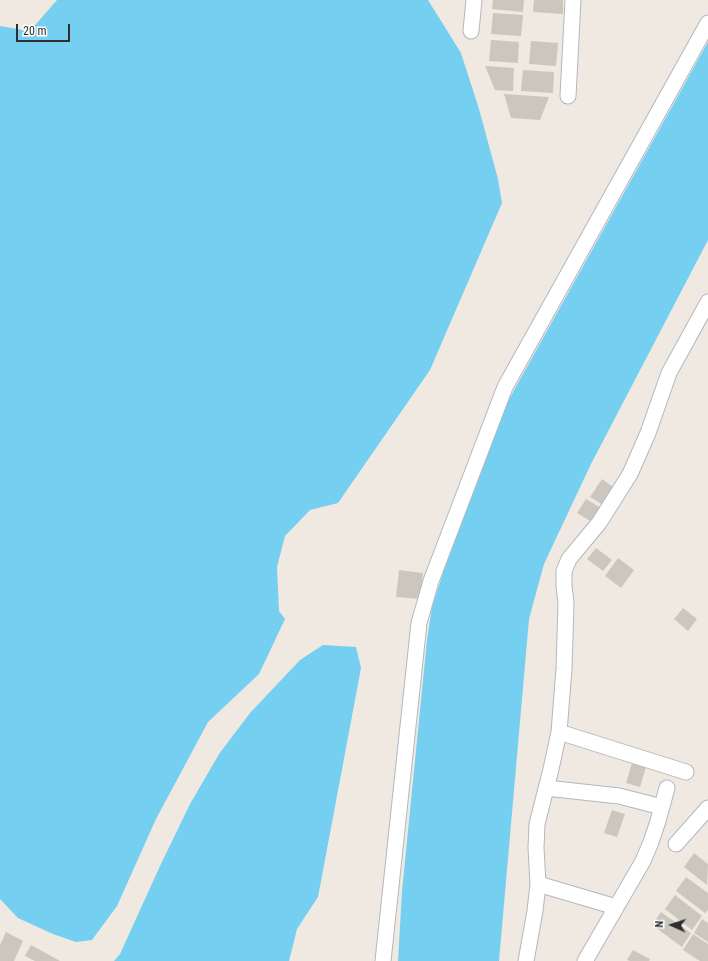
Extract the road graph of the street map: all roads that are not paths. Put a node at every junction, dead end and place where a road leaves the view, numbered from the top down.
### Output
1 (474, 0) edge
2 (573, 0) edge
3 (708, 23) edge
4 (471, 31) dead end
5 (568, 96) dead end
6 (708, 302) edge
7 (559, 732) junction
8 (686, 772) dead end
9 (546, 788) junction
10 (667, 788) dead end
11 (662, 807) junction
12 (708, 808) edge
13 (676, 844) dead end
14 (538, 884) junction
15 (616, 907) junction
16 (383, 961) edge
17 (526, 961) edge
18 (585, 961) edge

1 - 4 street
2 - 5 street
3 - 16 street
6 - 7 street
7 - 8 street
7 - 9 street
9 - 11 street
9 - 14 street
10 - 11 street
11 - 15 street
12 - 13 street
14 - 15 street
14 - 17 street
15 - 18 street

